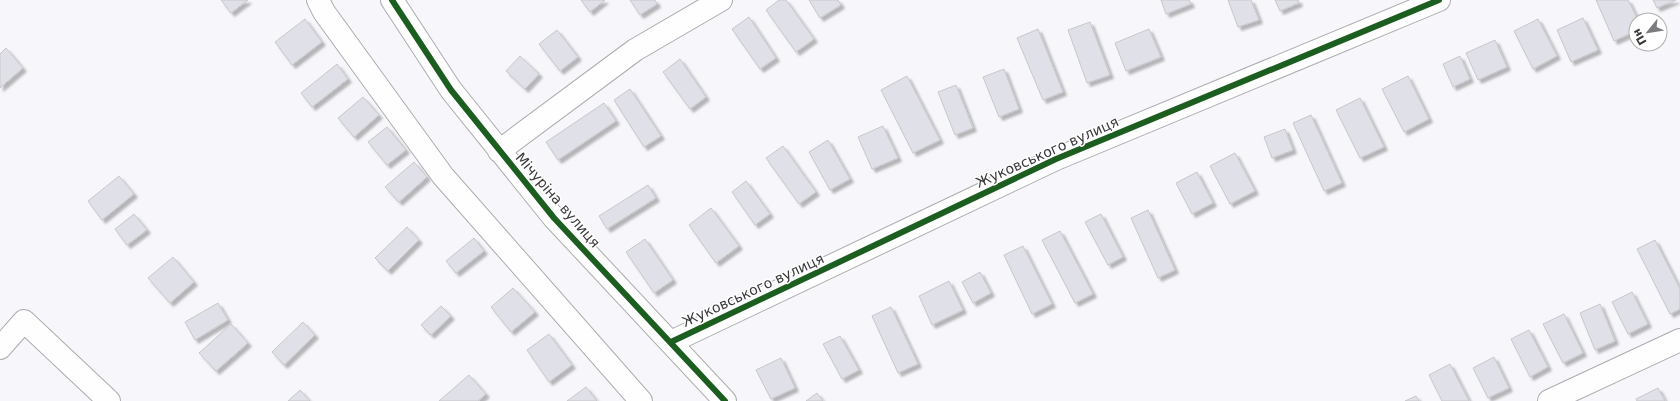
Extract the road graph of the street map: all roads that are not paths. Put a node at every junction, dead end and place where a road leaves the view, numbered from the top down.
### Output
1 (318, 0) edge
2 (392, 0) edge
3 (721, 0) edge
4 (1439, 0) edge
5 (499, 151) junction
6 (1680, 340) edge
7 (671, 342) junction
8 (0, 348) edge
9 (109, 401) edge
10 (641, 401) edge
11 (725, 401) edge
12 (1549, 401) edge

1 - 10 street
2 - 5 street, Мічуріна вулиця
3 - 5 street
4 - 7 street, Жуковського вулиця
5 - 7 street, Мічуріна вулиця
6 - 12 street
7 - 11 street, Мічуріна вулиця
8 - 9 street

